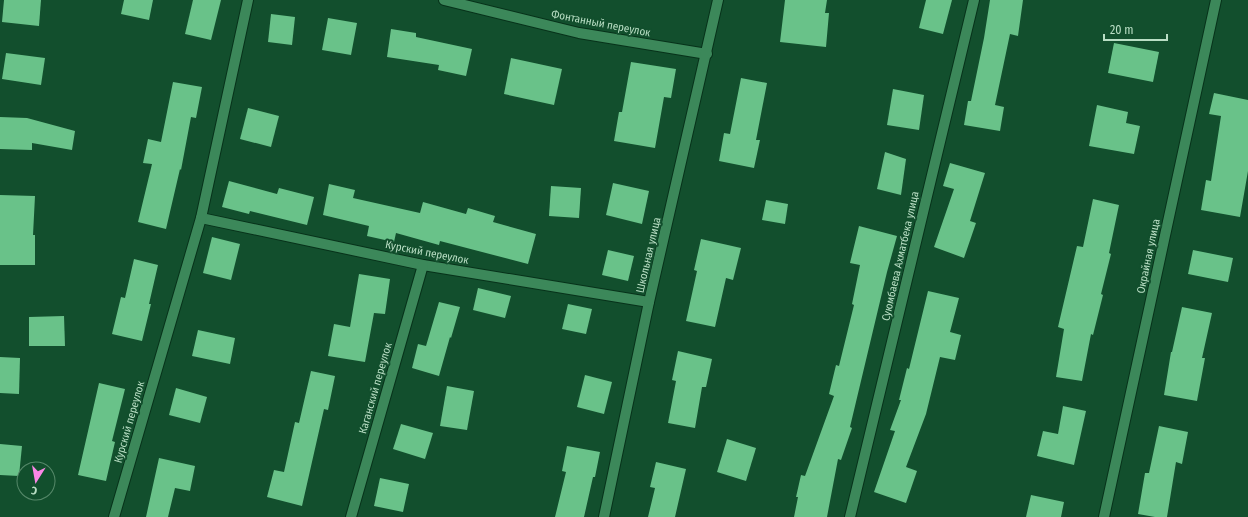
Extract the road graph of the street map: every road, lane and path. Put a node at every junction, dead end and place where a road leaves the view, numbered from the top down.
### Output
1 (248, 0) edge
2 (444, 0) edge
3 (718, 0) edge
4 (974, 0) edge
5 (1216, 0) edge
6 (707, 54) junction
7 (201, 218) junction
8 (423, 265) junction
9 (650, 302) junction
10 (114, 517) edge
11 (350, 517) edge
12 (604, 517) edge
13 (850, 517) edge
14 (1104, 517) edge

1 - 7 street, Курский переулок
2 - 6 street, Фонтанный переулок
3 - 6 street, Школьная улица
4 - 13 street, Суюмбаева Ахматбека улица
5 - 14 street, Окрайная улица
6 - 9 street, Школьная улица
7 - 8 street, Курский переулок
7 - 10 street, Курский переулок
8 - 9 street, Курский переулок
8 - 11 street, Каганский переулок
9 - 12 street, Школьная улица

